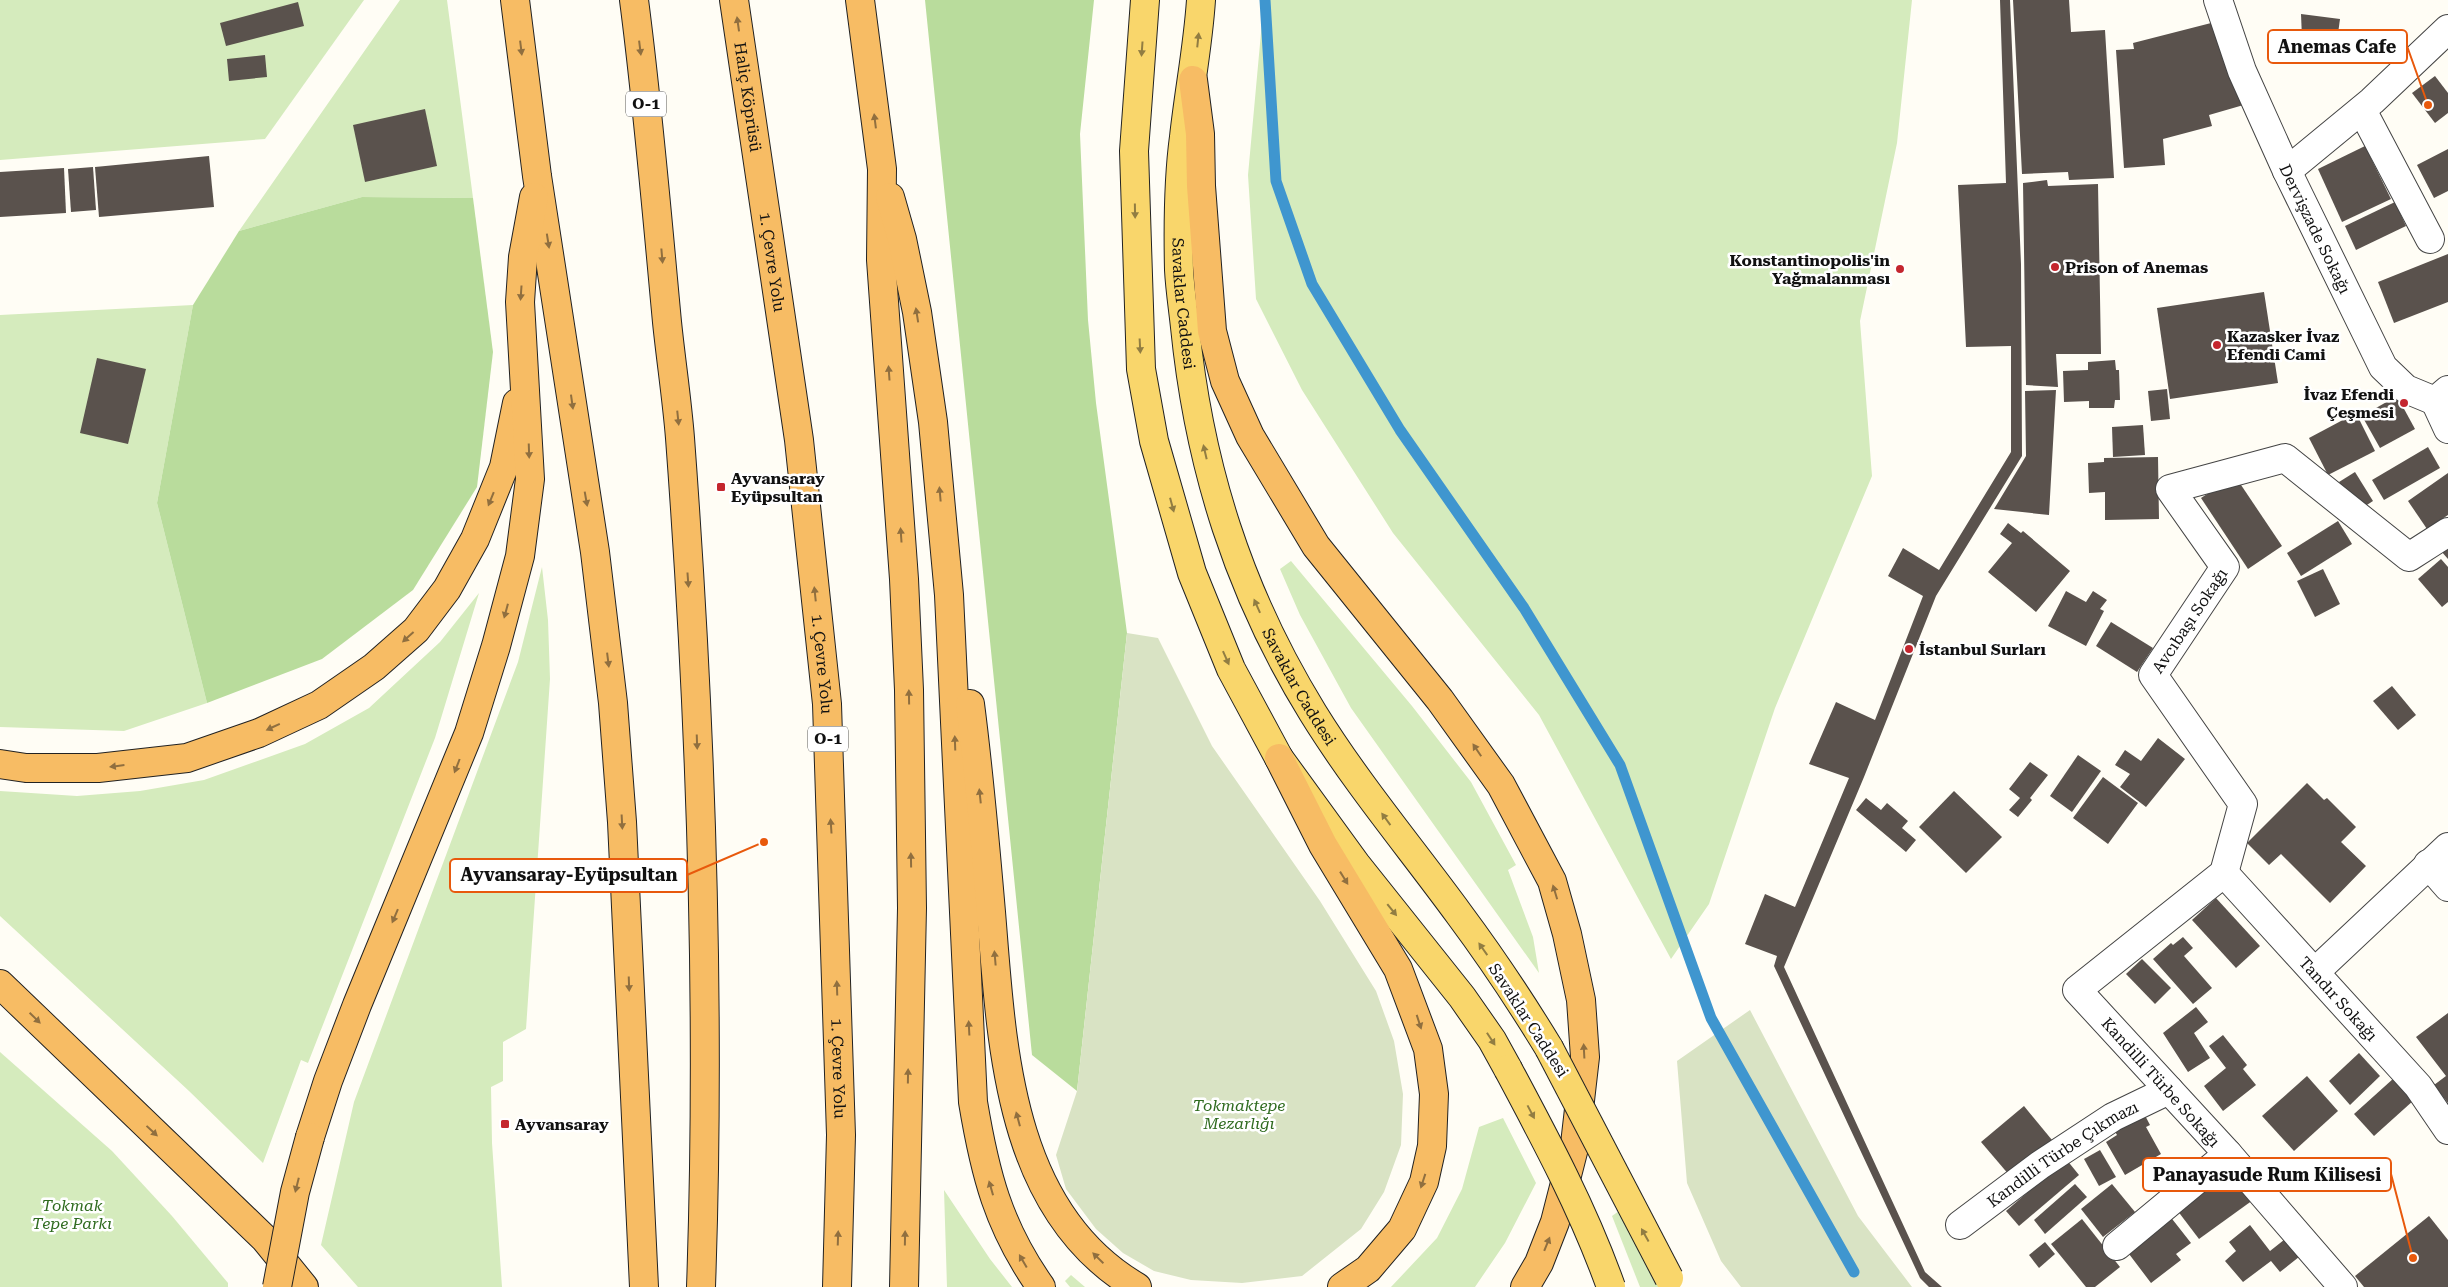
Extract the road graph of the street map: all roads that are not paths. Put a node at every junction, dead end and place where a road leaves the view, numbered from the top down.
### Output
1 (514, 0) edge
2 (634, 0) edge
3 (734, 0) edge
4 (860, 0) edge
5 (1145, 0) edge
6 (1201, 0) edge
7 (2218, 0) edge
8 (2448, 29) edge
9 (1193, 80) junction
10 (2362, 110) junction
11 (882, 169) junction
12 (2288, 172) junction
13 (538, 176) junction
14 (763, 194) joint
15 (2430, 239) dead end
16 (524, 368) junction
17 (2441, 396) edge
18 (2448, 429) edge
19 (2448, 532) edge
20 (949, 595) junction
21 (1279, 758) junction
22 (0, 764) edge
23 (2438, 856) edge
24 (2224, 873) junction
25 (2448, 887) edge
26 (2315, 972) junction
27 (0, 984) edge
28 (2169, 1090) junction
29 (2448, 1130) edge
30 (2228, 1154) junction
31 (1960, 1225) dead end
32 (2117, 1246) dead end
33 (1672, 1283) edge
34 (277, 1287) edge
35 (304, 1287) edge
36 (644, 1287) edge
37 (701, 1287) edge
38 (837, 1287) edge
39 (904, 1287) edge
40 (1041, 1287) edge
41 (1137, 1287) edge
42 (1342, 1287) edge
43 (1525, 1287) edge
44 (1611, 1287) edge
45 (2343, 1287) edge

1 -> 13 highway
2 -> 37 highway, O-1
14 -> 3 highway, Haliç Köprüsü / O-1
11 -> 4 highway
5 -> 21 main road
9 -> 6 main road, Savaklar Caddesi
7 - 12 street, Dervişzade Sokağı
8 - 10 street
33 -> 9 main road, Savaklar Caddesi, bridge
43 -> 9 highway
10 - 12 street
10 - 15 street
20 -> 11 highway
39 -> 11 highway
12 - 17 street, Dervişzade Sokağı
13 -> 16 highway
13 -> 36 highway
38 -> 14 highway, 1. Çevre Yolu / O-1
16 -> 22 highway
16 -> 34 highway, bridge
17 - 18 street, Dervişzade Sokağı
19 - 24 street, Avcıbaşı Sokağı
40 -> 20 highway
41 -> 20 highway
21 -> 42 highway
21 -> 44 main road, bridge
23 - 25 street
23 - 26 street
24 - 26 street, Tandır Sokağı
24 - 28 street, Kandilli Türbe Sokağı
26 - 29 street, Tandır Sokağı
27 -> 35 highway
28 - 30 street, Kandilli Türbe Sokağı
28 - 31 street, Kandilli Türbe Çıkmazı
30 - 32 street
30 - 45 street, Kandilli Türbe Sokağı

